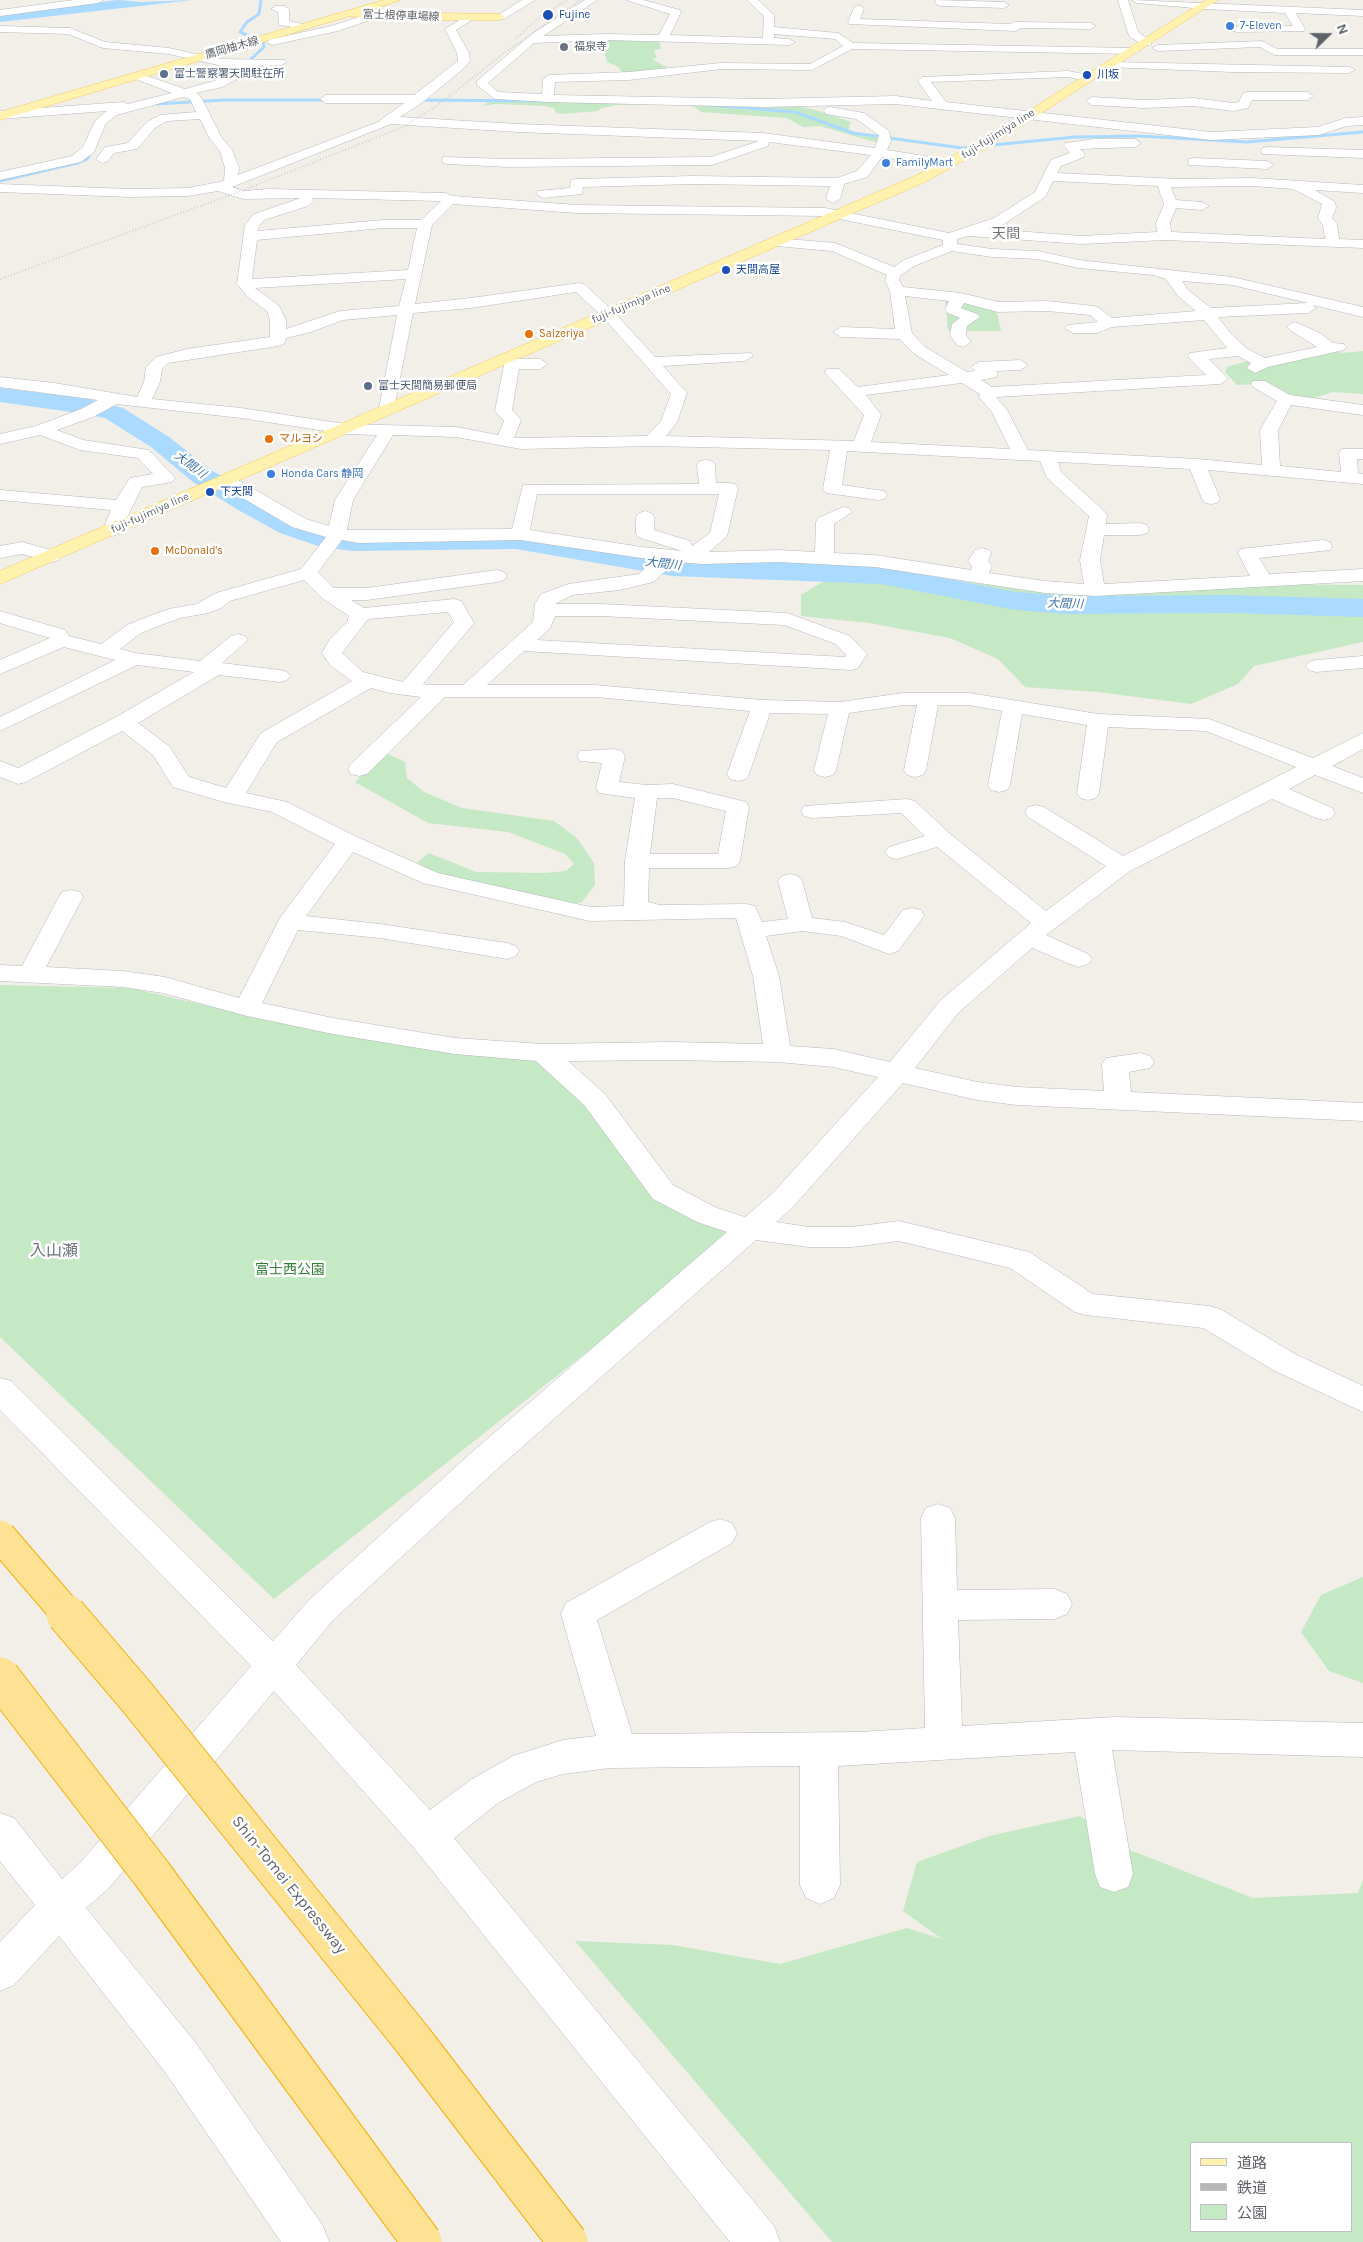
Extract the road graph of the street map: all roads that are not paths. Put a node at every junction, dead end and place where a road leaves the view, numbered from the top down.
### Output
1 (97, 0) edge
2 (395, 0) edge
3 (530, 0) edge
4 (592, 0) edge
5 (631, 0) edge
6 (752, 0) edge
7 (940, 0) edge
8 (1137, 0) edge
9 (1357, 0) edge
10 (54, 3) edge
11 (1209, 3) edge
12 (1125, 4) edge
13 (1275, 5) edge
14 (1302, 5) edge
15 (488, 6) dead end
16 (859, 8) dead end
17 (1111, 8) dead end
18 (276, 9) dead end
19 (1289, 10) junction
20 (934, 11) dead end
21 (0, 13) edge
22 (350, 13) junction
23 (1359, 13) edge
24 (372, 16) junction
25 (473, 17) junction
26 (500, 17) joint
27 (1012, 18) edge
28 (1042, 21) dead end
29 (1091, 26) dead end
30 (303, 27) junction
31 (0, 29) edge
32 (1228, 30) dead end
33 (1105, 33) dead end
34 (1180, 33) dead end
35 (1161, 34) junction
36 (768, 36) junction
37 (663, 39) junction
38 (534, 40) junction
39 (266, 41) junction
40 (754, 41) junction
41 (318, 44) dead end
42 (848, 44) junction
43 (1225, 46) junction
44 (1139, 48) junction
45 (778, 49) dead end
46 (1363, 52) edge
47 (1024, 53) junction
48 (199, 57) junction
49 (1239, 57) dead end
50 (281, 62) dead end
51 (243, 63) junction
52 (258, 64) junction
53 (1111, 65) junction
54 (1363, 69) edge
55 (1349, 70) junction
56 (138, 76) junction
57 (975, 79) junction
58 (1086, 80) junction
59 (1342, 81) junction
60 (1314, 82) dead end
61 (1356, 82) dead end
62 (826, 87) dead end
63 (980, 91) dead end
64 (548, 98) junction
65 (1313, 98) dead end
66 (326, 99) dead end
67 (836, 101) junction
68 (855, 101) junction
69 (949, 101) junction
70 (1092, 101) junction
71 (196, 102) junction
72 (416, 102) junction
73 (810, 102) junction
74 (142, 104) junction
75 (467, 108) dead end
76 (1326, 112) dead end
77 (3, 115) edge
78 (860, 116) junction
79 (1028, 116) junction
80 (699, 119) dead end
81 (390, 120) junction
82 (1363, 121) edge
83 (737, 122) dead end
84 (1264, 123) dead end
85 (1339, 123) junction
86 (665, 125) dead end
87 (1082, 133) junction
88 (650, 134) junction
89 (457, 135) junction
90 (1275, 135) junction
91 (702, 136) junction
92 (738, 137) junction
93 (777, 139) junction
94 (883, 143) junction
95 (1211, 143) junction
96 (753, 147) junction
97 (1234, 149) junction
98 (770, 151) dead end
99 (1363, 154) edge
100 (102, 159) dead end
101 (1100, 162) dead end
102 (1194, 162) dead end
103 (508, 163) junction
104 (949, 164) junction
105 (1276, 165) junction
106 (848, 166) dead end
107 (866, 168) junction
108 (0, 176) edge
109 (1049, 177) junction
110 (1102, 179) junction
111 (838, 182) junction
112 (1163, 182) junction
113 (1293, 184) junction
114 (224, 185) junction
115 (0, 188) edge
116 (1363, 189) edge
117 (540, 191) junction
118 (314, 194) junction
119 (1040, 194) junction
120 (243, 195) junction
121 (449, 195) junction
122 (1058, 195) dead end
123 (1170, 204) junction
124 (1202, 206) dead end
125 (831, 214) junction
126 (264, 215) junction
127 (425, 224) junction
128 (1242, 227) dead end
129 (968, 232) junction
130 (250, 236) junction
131 (1164, 236) junction
132 (1250, 240) junction
133 (776, 242) junction
134 (950, 242) junction
135 (1337, 242) junction
136 (1363, 244) edge
137 (835, 247) junction
138 (875, 249) dead end
139 (905, 251) dead end
140 (935, 252) junction
141 (1351, 258) dead end
142 (895, 273) junction
143 (413, 274) junction
144 (1171, 276) junction
145 (244, 284) junction
146 (897, 291) junction
147 (961, 298) junction
148 (484, 301) junction
149 (1337, 306) junction
150 (406, 310) junction
151 (1363, 312) edge
152 (496, 313) dead end
153 (608, 314) junction
154 (1207, 314) junction
155 (1110, 323) junction
156 (1295, 327) dead end
157 (1073, 328) dead end
158 (841, 332) dead end
159 (280, 335) junction
160 (909, 340) junction
161 (1240, 351) junction
162 (745, 356) dead end
163 (509, 361) junction
164 (650, 362) junction
165 (540, 364) dead end
166 (1020, 365) dead end
167 (1259, 371) junction
168 (833, 372) dead end
169 (965, 376) junction
170 (0, 382) edge
171 (854, 392) junction
172 (989, 392) junction
173 (1286, 399) junction
174 (109, 402) junction
175 (142, 403) junction
176 (387, 409) junction
177 (1363, 410) edge
178 (345, 429) junction
179 (41, 430) junction
180 (387, 432) junction
181 (0, 439) edge
182 (652, 440) junction
183 (504, 442) junction
184 (839, 446) junction
185 (860, 448) junction
186 (1022, 454) junction
187 (1363, 454) edge
188 (1047, 456) junction
189 (1197, 464) junction
190 (706, 465) dead end
191 (1271, 471) junction
192 (1356, 479) edge
193 (225, 480) junction
194 (708, 488) junction
195 (0, 495) edge
196 (878, 496) dead end
197 (1212, 499) dead end
198 (122, 506) junction
199 (843, 512) dead end
200 (645, 517) dead end
201 (561, 524) dead end
202 (1140, 529) dead end
203 (112, 530) junction
204 (521, 530) junction
205 (1095, 530) junction
206 (805, 538) dead end
207 (824, 539) junction
208 (332, 540) junction
209 (1323, 546) dead end
210 (0, 552) edge
211 (982, 554) dead end
212 (52, 556) junction
213 (824, 558) junction
214 (675, 559) junction
215 (308, 573) junction
216 (1363, 575) edge
217 (497, 576) dead end
218 (0, 578) edge
219 (977, 578) junction
220 (1262, 580) junction
221 (1095, 590) junction
222 (329, 594) junction
223 (546, 610) junction
224 (360, 614) junction
225 (1, 618) edge
226 (316, 637) dead end
227 (62, 640) junction
228 (238, 640) dead end
229 (338, 642) junction
230 (519, 645) junction
231 (103, 652) junction
232 (134, 659) junction
233 (1363, 662) edge
234 (1316, 666) dead end
235 (0, 668) edge
236 (209, 669) junction
237 (280, 676) dead end
238 (699, 676) junction
239 (369, 680) junction
240 (408, 689) junction
241 (469, 690) junction
242 (439, 692) junction
243 (929, 699) junction
244 (762, 706) junction
245 (1014, 706) junction
246 (840, 708) junction
247 (1098, 720) junction
248 (124, 722) junction
249 (0, 725) edge
250 (1363, 740) edge
251 (588, 756) dead end
252 (1314, 767) junction
253 (359, 769) dead end
254 (826, 770) dead end
255 (915, 770) dead end
256 (738, 774) dead end
257 (6, 777) edge
258 (1000, 784) dead end
259 (1363, 786) edge
260 (1271, 790) junction
261 (647, 792) junction
262 (1088, 792) dead end
263 (232, 797) junction
264 (812, 811) dead end
265 (1036, 812) dead end
266 (1324, 813) dead end
267 (941, 838) junction
268 (349, 842) junction
269 (897, 852) dead end
270 (637, 861) junction
271 (1122, 866) junction
272 (790, 881) dead end
273 (71, 897) dead end
274 (653, 911) junction
275 (912, 915) dead end
276 (291, 922) junction
277 (802, 924) junction
278 (1037, 930) junction
279 (752, 931) junction
280 (506, 951) dead end
281 (1079, 959) dead end
282 (0, 973) edge
283 (30, 974) junction
284 (247, 1008) junction
285 (543, 1053) junction
286 (778, 1053) junction
287 (1141, 1062) dead end
288 (897, 1072) junction
289 (1118, 1101) junction
290 (1363, 1112) edge
291 (750, 1229) junction
292 (0, 1390) edge
293 (1363, 1400) edge
294 (938, 1518) dead end
295 (720, 1533) dead end
296 (0, 1536) edge
297 (940, 1604) junction
298 (1055, 1604) dead end
299 (273, 1665) junction
300 (0, 1677) edge
301 (1091, 1734) junction
302 (1363, 1740) edge
303 (944, 1743) junction
304 (819, 1750) junction
305 (619, 1751) junction
306 (0, 1831) edge
307 (428, 1835) junction
308 (1114, 1874) dead end
309 (820, 1885) dead end
310 (60, 1907) junction
311 (0, 1971) edge
312 (307, 2242) edge
313 (422, 2242) edge
314 (568, 2242) edge
315 (758, 2242) edge

1 - 10 street
2 - 22 main road, 富士根停車場線
3 - 26 street
4 - 38 street
5 - 37 street
6 - 36 street
7 - 27 street
8 - 11 street
9 - 23 street
10 - 21 street
11 - 13 street
11 - 35 main road, fuji-fujimiya line
12 - 17 street
12 - 44 street
13 - 19 street
14 - 19 street
14 - 23 street
15 - 25 street
16 - 27 street
18 - 30 street
19 - 32 street
20 - 27 street
22 - 24 main road, 富士根停車場線
22 - 30 main road, 鷹岡柚木線
24 - 25 main road, 富士根停車場線
24 - 39 street
25 - 26 main road, 富士根停車場線
25 - 72 street
27 - 28 street
27 - 29 street
27 - 33 street
27 - 47 street
30 - 39 main road, 鷹岡柚木線
31 - 48 street
34 - 35 street
35 - 44 main road, fuji-fujimiya line
36 - 40 street
36 - 42 street
37 - 38 street
37 - 40 street
38 - 64 street
39 - 41 street
39 - 48 main road, 鷹岡柚木線
39 - 52 street
40 - 45 street
42 - 47 street
42 - 64 street
43 - 44 street
43 - 46 street
43 - 49 street
44 - 47 street
44 - 53 main road, fuji-fujimiya line
48 - 51 street
48 - 56 main road, 鷹岡柚木線
50 - 52 street
51 - 52 street
51 - 71 street
53 - 55 street
53 - 58 main road, fuji-fujimiya line
54 - 55 street
55 - 59 street
56 - 71 street
56 - 77 main road, 鷹岡柚木線
57 - 58 street
57 - 63 street
57 - 69 street
58 - 70 street
58 - 79 main road, fuji-fujimiya line
59 - 60 street
59 - 61 street
62 - 67 street
64 - 73 street
65 - 70 street
66 - 72 street
67 - 68 street
67 - 73 street
68 - 69 street
68 - 78 street
69 - 79 street
70 - 87 street
71 - 74 street
71 - 100 street
71 - 114 street
72 - 81 street
73 - 78 street
74 - 77 street
74 - 108 street
75 - 89 street
76 - 85 street
78 - 94 street
79 - 87 street
79 - 104 main road, fuji-fujimiya line
80 - 91 street
81 - 89 street
81 - 114 street
82 - 85 street
83 - 92 street
84 - 90 street
85 - 90 street
86 - 88 street
87 - 95 street
87 - 95 street
87 - 109 street
88 - 89 street
88 - 91 street
89 - 103 street
90 - 95 street
91 - 92 street
92 - 93 street
93 - 94 street
93 - 96 street
94 - 104 street
94 - 107 street
95 - 97 street
96 - 98 street
96 - 103 street
97 - 99 street
97 - 105 street
101 - 110 street
102 - 105 street
103 - 117 street
104 - 125 main road, fuji-fujimiya line
105 - 113 street
106 - 107 street
107 - 111 street
109 - 110 street
109 - 119 street
110 - 112 street
111 - 117 street
111 - 125 street
112 - 113 street
112 - 123 street
113 - 116 street
113 - 135 street
114 - 115 street
114 - 120 street
117 - 121 street
117 - 125 street
118 - 120 street
118 - 121 street
118 - 126 street
119 - 122 street
119 - 129 street
120 - 126 street
121 - 127 street
123 - 124 street
123 - 131 street
125 - 133 main road, fuji-fujimiya line
125 - 134 street
126 - 130 street
127 - 130 street
127 - 143 street
128 - 132 street
129 - 131 street
129 - 134 street
130 - 145 street
131 - 132 street
132 - 135 street
133 - 137 street
133 - 153 main road, fuji-fujimiya line
134 - 140 street
134 - 144 street
135 - 136 street
135 - 141 street
137 - 138 street
137 - 142 street
139 - 140 street
140 - 142 street
142 - 146 street
143 - 145 street
143 - 150 street
144 - 149 street
144 - 154 street
145 - 159 street
146 - 147 street
146 - 160 street
147 - 155 street
147 - 160 street
148 - 150 street
148 - 152 street
148 - 153 street
149 - 151 street
149 - 154 street
150 - 159 street
150 - 176 street
153 - 163 main road, fuji-fujimiya line
153 - 164 street
154 - 155 street
154 - 161 street
155 - 157 street
156 - 167 street
158 - 160 street
159 - 175 street
160 - 169 street
161 - 167 street
161 - 172 street
162 - 164 street
163 - 165 street
163 - 176 main road, fuji-fujimiya line
163 - 183 street
164 - 182 street
166 - 169 street
167 - 173 street
168 - 171 street
169 - 171 street
169 - 172 street
170 - 174 street
171 - 185 street
172 - 186 street
173 - 177 street
173 - 191 street
174 - 175 street
174 - 179 street
175 - 178 street
176 - 178 main road, fuji-fujimiya line
178 - 180 street
178 - 193 main road, fuji-fujimiya line
179 - 181 street
179 - 198 street
180 - 183 street
180 - 208 street
182 - 183 street
182 - 184 street
184 - 185 street
184 - 196 street
185 - 186 street
186 - 188 street
187 - 192 street
188 - 189 street
188 - 205 street
189 - 191 street
189 - 197 street
190 - 194 street
191 - 192 street
193 - 203 main road, fuji-fujimiya line
193 - 208 street
194 - 204 street
194 - 214 street
195 - 198 street
198 - 203 street
199 - 207 street
200 - 214 street
201 - 204 street
202 - 205 street
203 - 212 main road, fuji-fujimiya line
204 - 208 street
204 - 214 street
205 - 221 street
206 - 207 street
207 - 213 street
208 - 215 street
209 - 220 street
210 - 212 street
211 - 219 street
212 - 218 main road, fuji-fujimiya line
213 - 214 street
213 - 219 street
214 - 223 street
215 - 222 street
215 - 231 street
216 - 220 street
217 - 222 street
219 - 221 street
220 - 221 street
222 - 224 street
223 - 230 street
223 - 238 street
224 - 229 street
224 - 240 street
225 - 227 street
226 - 229 street
227 - 231 street
227 - 235 street
228 - 236 street
229 - 239 street
230 - 238 street
230 - 241 street
231 - 232 street
232 - 236 street
232 - 249 street
233 - 234 street
236 - 237 street
236 - 248 street
238 - 241 street
238 - 244 street
239 - 240 street
239 - 263 street
240 - 242 street
241 - 242 street
242 - 253 street
243 - 245 street
243 - 246 street
243 - 255 street
244 - 246 street
244 - 256 street
245 - 247 street
245 - 258 street
246 - 254 street
247 - 252 street
247 - 262 street
248 - 257 street
248 - 263 street
250 - 252 street
251 - 261 street
252 - 259 street
252 - 260 street
260 - 266 street
260 - 271 street
261 - 270 street
261 - 270 street
263 - 268 street
264 - 267 street
265 - 271 street
267 - 269 street
267 - 278 street
268 - 274 street
268 - 276 street
270 - 274 street
271 - 278 street
272 - 277 street
273 - 283 street
274 - 279 street
275 - 277 street
276 - 280 street
276 - 284 street
277 - 279 street
278 - 281 street
278 - 288 street
279 - 286 street
282 - 283 street
283 - 284 street
284 - 285 street
285 - 286 street
285 - 291 street
286 - 288 street
287 - 289 street
288 - 289 street
288 - 291 street
289 - 290 street
291 - 293 street
291 - 299 street
292 - 299 street
294 - 297 street
295 - 305 street
296 - 314 highway, Shin-Tomei Expressway, bridge
297 - 298 street
297 - 303 street
299 - 307 street
299 - 310 street
300 - 313 highway, bridge
301 - 302 street
301 - 303 street
301 - 308 street
303 - 304 street
304 - 305 street
304 - 309 street
305 - 307 street
306 - 310 street
307 - 315 street
310 - 311 street
310 - 312 street

